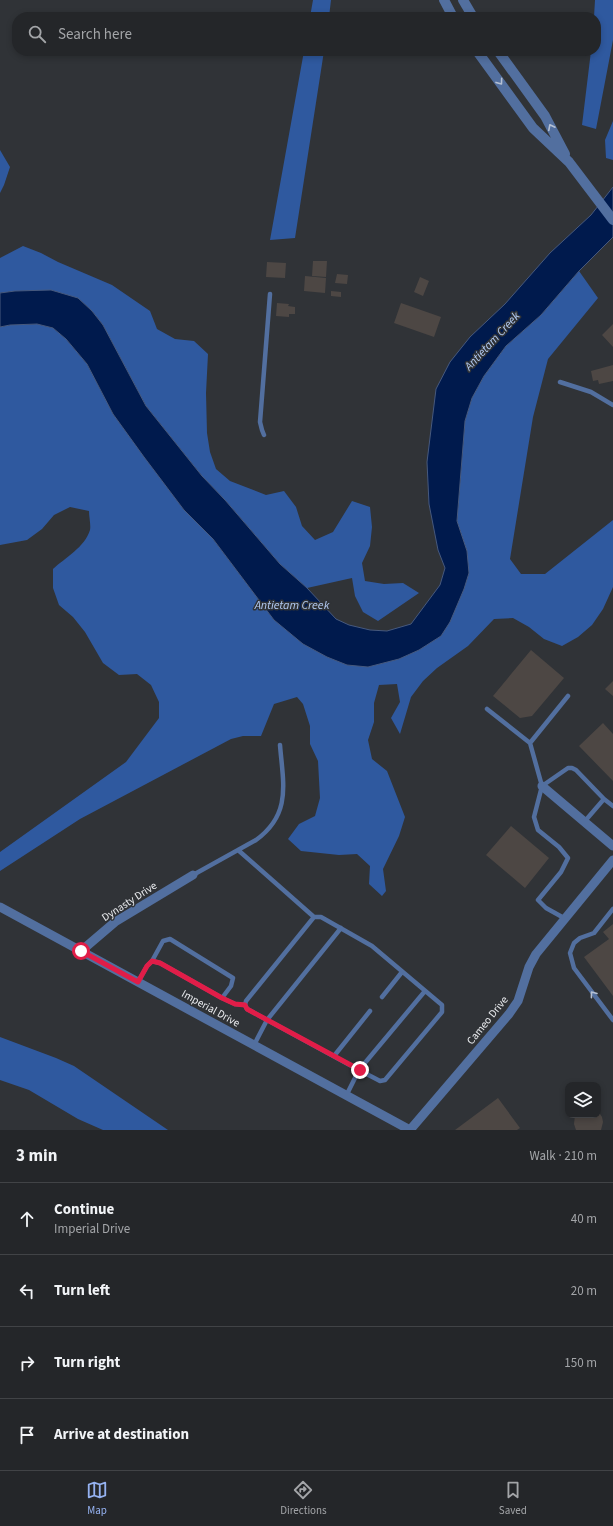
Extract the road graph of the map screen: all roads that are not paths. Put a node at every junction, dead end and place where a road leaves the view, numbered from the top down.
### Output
1 (444, 0) edge
2 (462, 0) edge
3 (450, 12) edge
4 (470, 12) edge
5 (481, 56) edge
6 (502, 56) edge
7 (569, 162) junction
8 (613, 220) edge
9 (270, 294) dead end
10 (560, 382) dead end
11 (613, 404) edge
12 (264, 435) dead end
13 (568, 696) dead end
14 (487, 709) dead end
15 (530, 743) junction
16 (280, 745) dead end
17 (542, 786) junction
18 (604, 799) junction
19 (613, 806) edge
20 (585, 821) junction
21 (613, 846) edge
22 (238, 850) junction
23 (613, 860) edge
24 (192, 875) joint
25 (0, 907) edge
26 (613, 909) edge
27 (314, 917) junction
28 (564, 918) junction
29 (341, 928) junction
30 (81, 951) junction
31 (152, 961) junction
32 (402, 972) junction
33 (138, 982) junction
34 (425, 991) junction
35 (382, 997) dead end
36 (222, 998) junction
37 (245, 1005) junction
38 (370, 1011) dead end
39 (267, 1020) junction
40 (613, 1020) edge
41 (254, 1045) junction
42 (334, 1056) junction
43 (360, 1070) junction
44 (346, 1096) junction
45 (410, 1130) edge

1 - 3 street
2 - 4 street
5 -> 7 street
7 -> 6 street
7 - 8 street
9 - 12 lane
10 - 11 lane
13 - 15 lane
14 - 15 lane
15 - 17 lane
16 - 22 lane
17 - 18 lane
17 - 20 street
17 - 28 lane
18 - 19 lane
18 - 20 lane
20 - 21 street
22 - 24 lane
22 - 27 lane
23 - 28 street, Cameo Drive
24 - 30 street, Dynasty Drive
25 - 30 street, Imperial Drive
40 -> 26 lane
27 - 29 lane
27 - 37 lane
28 - 45 street, Cameo Drive
29 - 32 lane
29 - 39 lane
30 - 33 street, Imperial Drive
31 - 33 lane
31 - 36 lane
31 - 36 lane
32 - 34 lane
32 - 35 lane
33 - 41 street, Imperial Drive
34 - 43 lane
34 - 43 lane
36 - 37 lane
37 - 39 lane
38 - 42 lane
39 - 41 lane
39 - 42 lane
41 - 44 street, Imperial Drive
42 - 43 lane
43 - 44 lane
44 - 45 street, Imperial Drive

